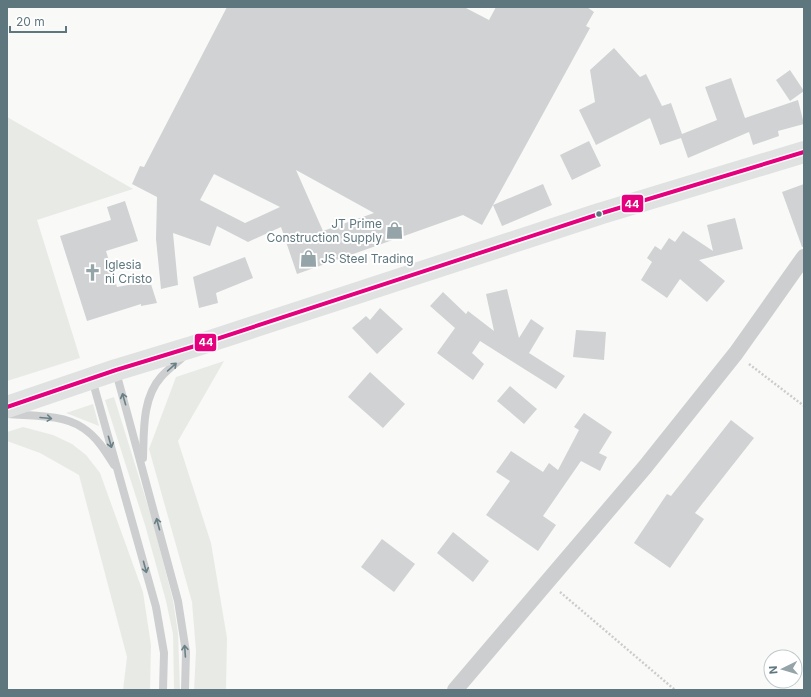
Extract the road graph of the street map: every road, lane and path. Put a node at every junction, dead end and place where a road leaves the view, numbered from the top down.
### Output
1 (804, 152) edge
2 (804, 257) edge
3 (195, 346) junction
4 (736, 353) junction
5 (116, 370) junction
6 (92, 378) junction
7 (804, 406) edge
8 (7, 407) edge
9 (7, 414) edge
10 (143, 467) junction
11 (120, 474) junction
12 (548, 581) junction
13 (163, 690) edge
14 (185, 690) edge
15 (455, 690) edge
16 (675, 690) edge

1 - 3 highway
2 - 4 street
3 - 5 highway
10 -> 3 lane
4 - 7 path
4 - 12 street
5 - 6 highway
10 -> 5 lane
6 - 8 highway
6 -> 11 lane
9 -> 11 lane
14 -> 10 lane
11 -> 13 lane
12 - 15 street
12 - 16 path

